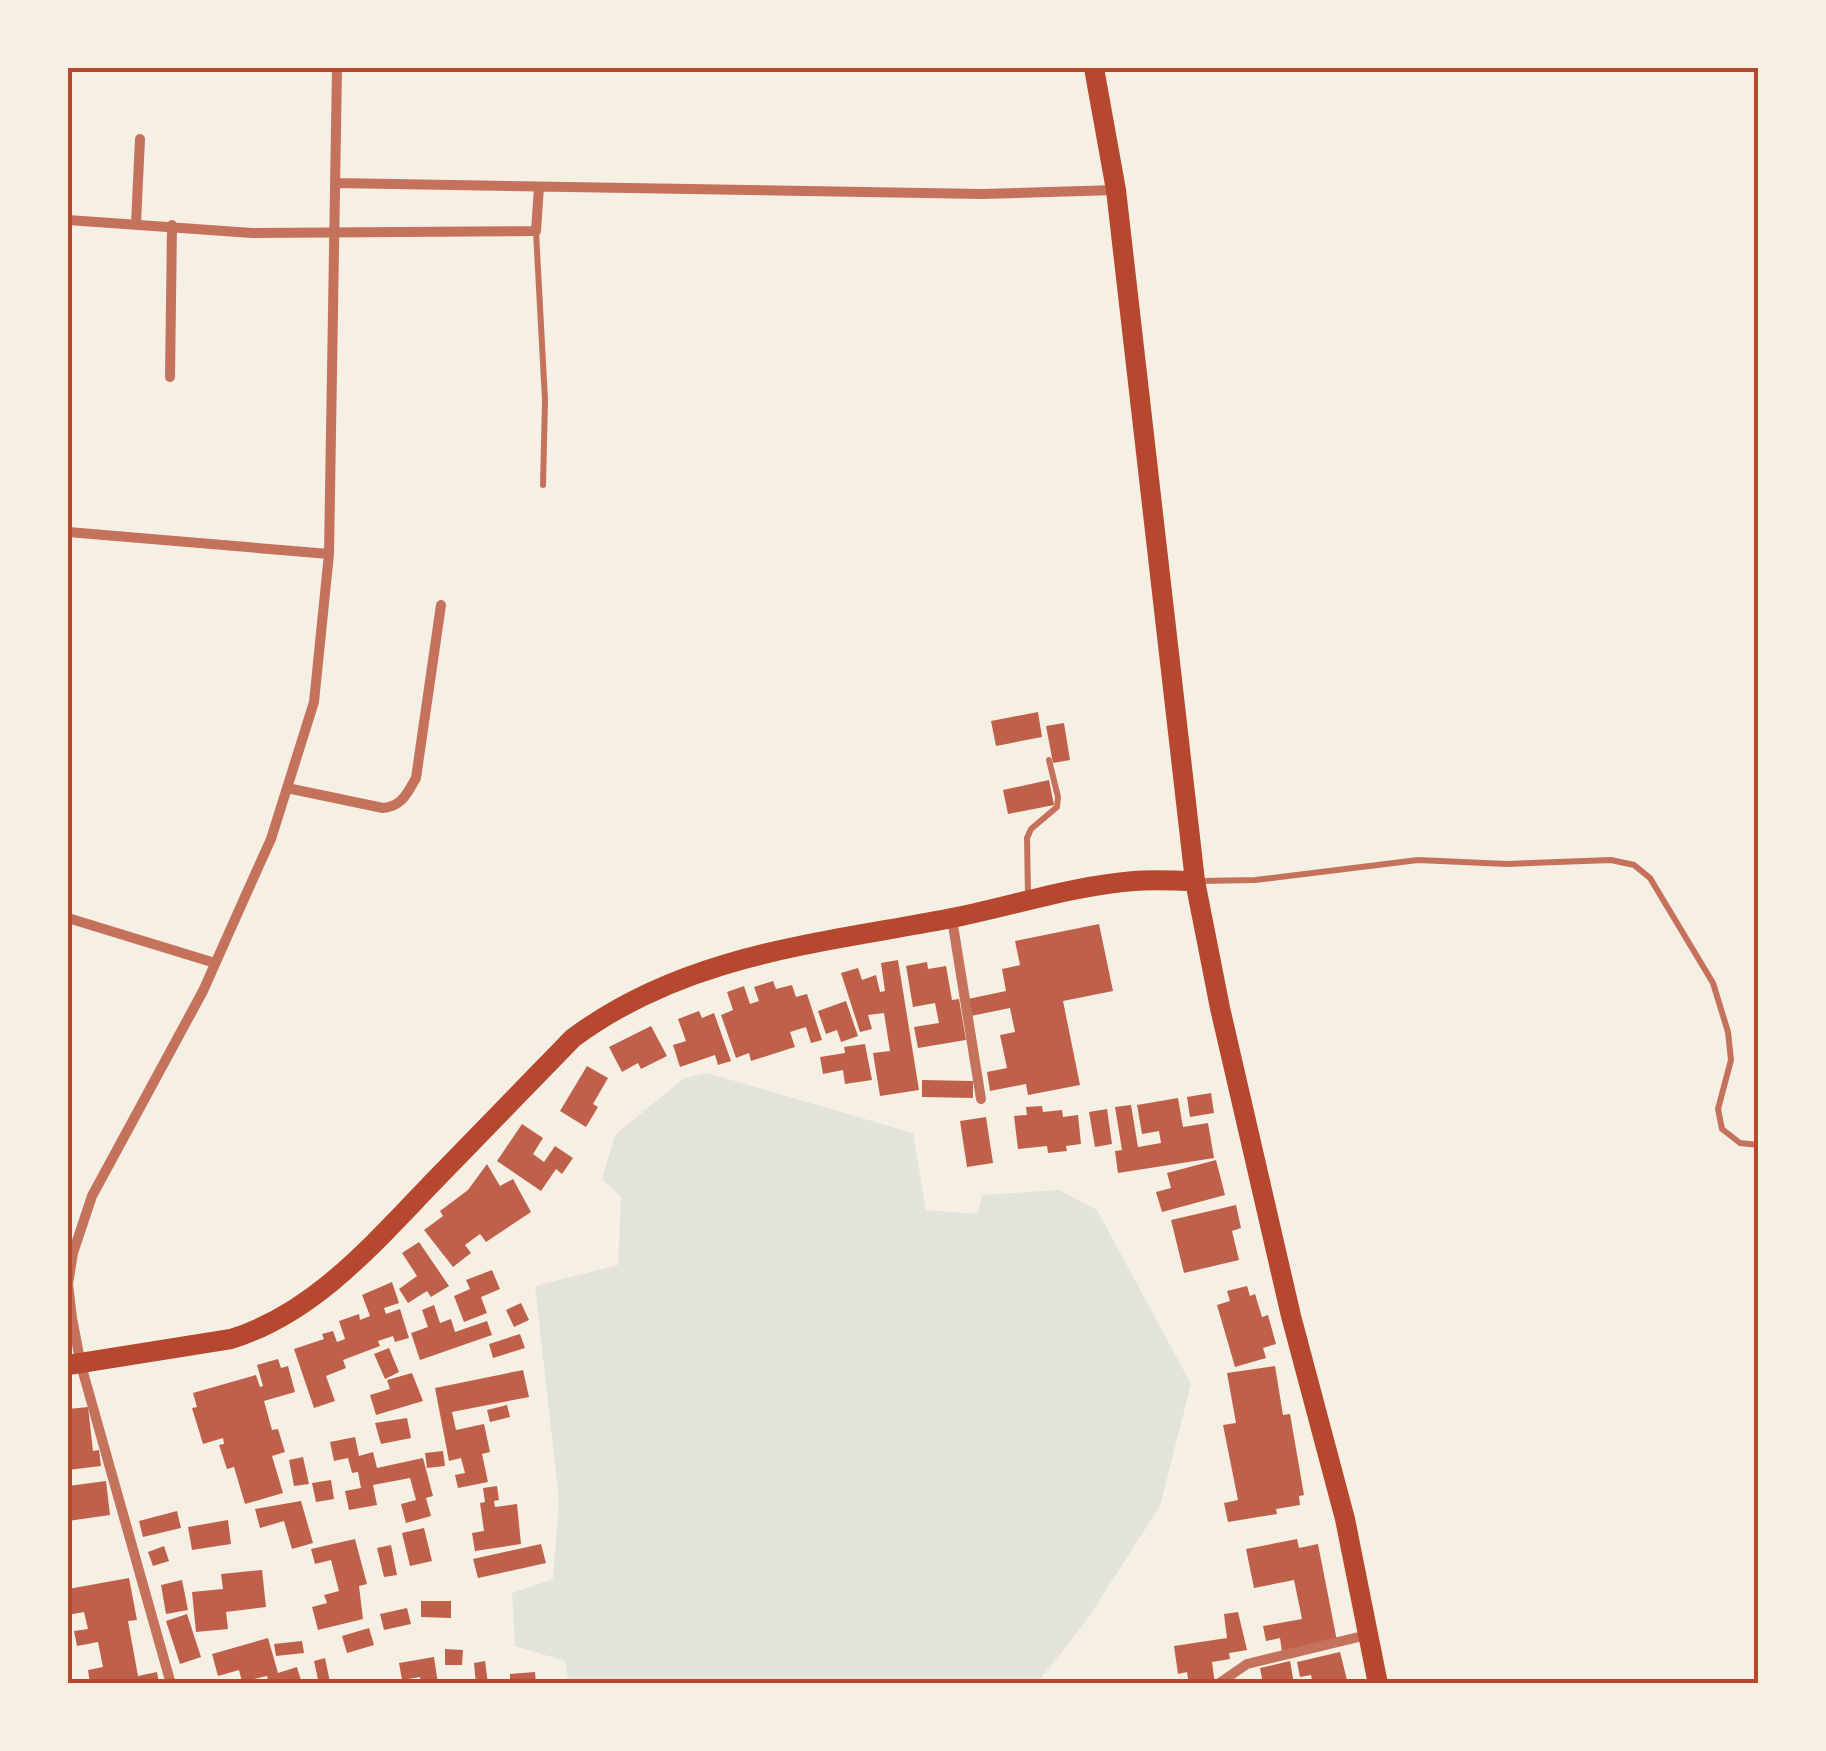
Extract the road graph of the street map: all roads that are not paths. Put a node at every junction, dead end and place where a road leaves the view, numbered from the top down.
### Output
1 (337, 68) edge
2 (1094, 68) edge
3 (140, 139) dead end
4 (335, 183) junction
5 (539, 187) junction
6 (1116, 190) junction
7 (68, 220) edge
8 (136, 223) junction
9 (172, 225) junction
10 (536, 230) junction
11 (334, 234) junction
12 (170, 377) dead end
13 (543, 485) dead end
14 (68, 532) edge
15 (329, 554) junction
16 (441, 606) dead end
17 (1049, 760) dead end
18 (287, 788) junction
19 (1195, 881) junction
20 (1028, 902) junction
21 (68, 918) edge
22 (952, 918) junction
23 (215, 963) junction
24 (981, 1099) dead end
25 (1758, 1145) edge
26 (68, 1284) edge
27 (74, 1365) edge
28 (1368, 1635) junction
29 (171, 1684) edge
30 (1218, 1684) edge
31 (1378, 1684) edge

1 - 4 street
2 - 6 highway
3 - 8 street
4 - 5 street
4 - 11 street
5 - 6 street
5 - 10 street
6 - 19 highway
7 - 8 street
8 - 9 street
9 - 11 street
9 - 12 street
10 - 11 street
10 - 13 lane
11 - 15 street
14 - 15 street
15 - 18 street
16 - 18 street
17 - 20 lane
18 - 23 street
19 - 20 highway
19 - 25 lane
19 - 28 highway
20 - 22 highway
21 - 23 street
22 - 24 street
22 - 27 highway
23 - 26 street
26 - 27 street
27 - 29 street
28 - 30 street
28 - 31 highway

